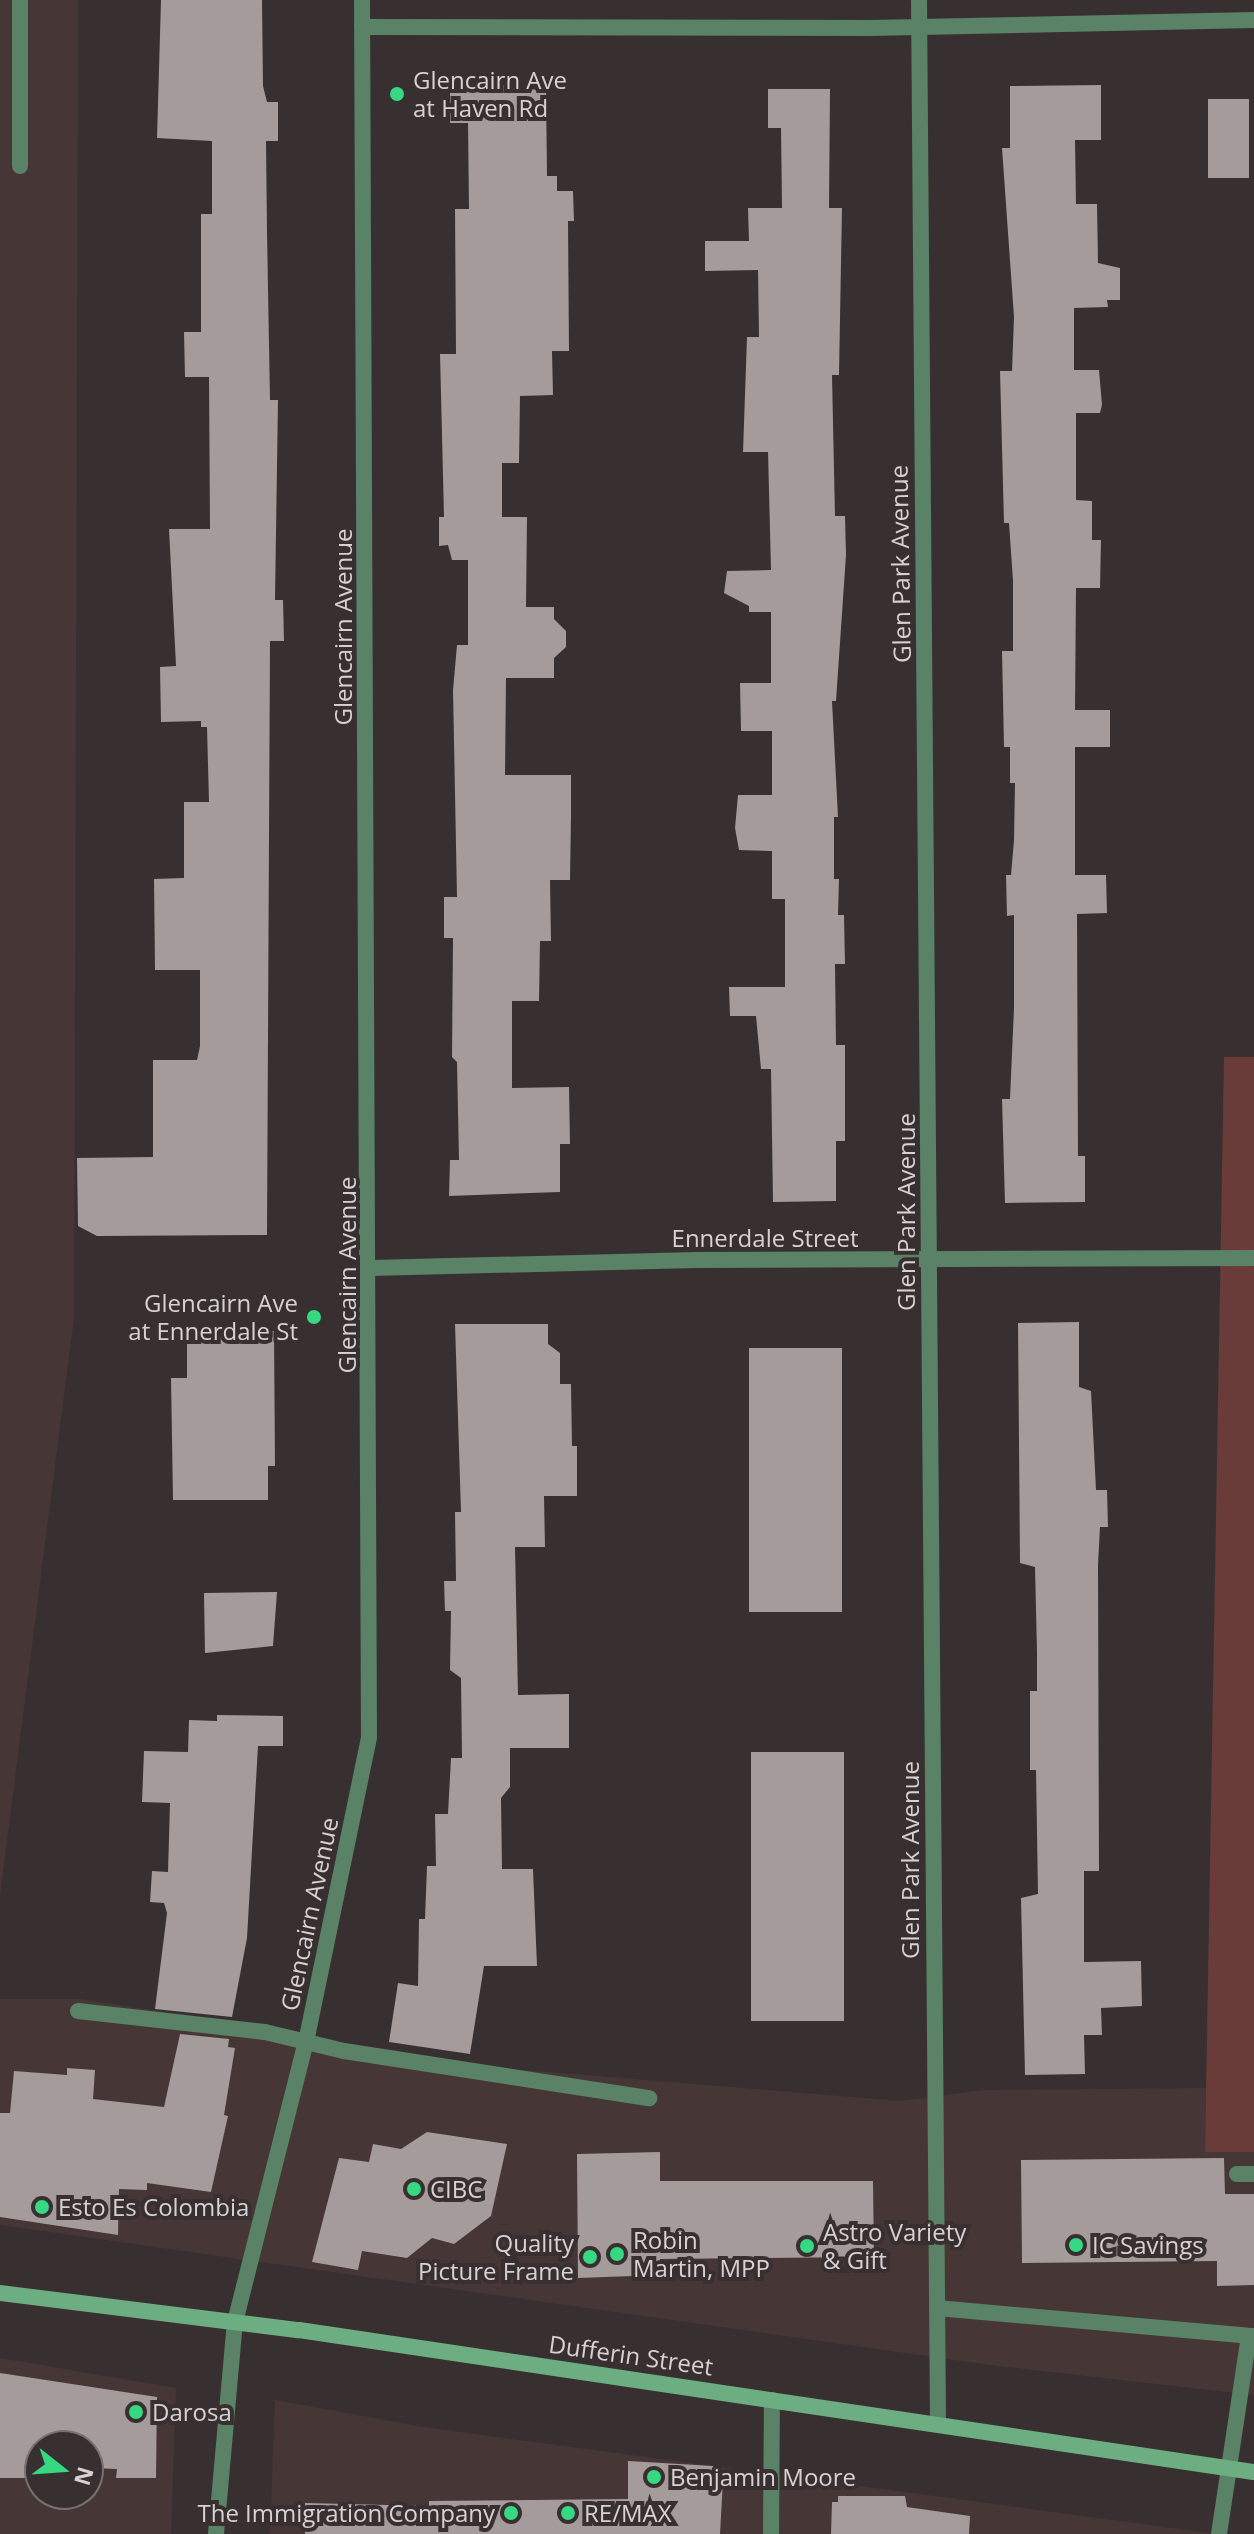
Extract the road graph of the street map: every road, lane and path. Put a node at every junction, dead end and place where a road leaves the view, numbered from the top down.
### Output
1 (20, 0) edge
2 (362, 0) edge
3 (919, 0) edge
4 (1254, 20) edge
5 (362, 27) junction
6 (919, 27) junction
7 (20, 166) dead end
8 (1254, 1258) edge
9 (930, 1263) junction
10 (371, 1268) junction
11 (78, 2011) dead end
12 (306, 2042) junction
13 (649, 2098) dead end
14 (0, 2293) edge
15 (937, 2308) junction
16 (235, 2322) junction
17 (1251, 2336) edge
18 (772, 2400) junction
19 (938, 2424) junction
20 (1229, 2469) junction
21 (1254, 2472) edge
22 (216, 2534) edge
23 (771, 2534) edge
24 (1219, 2534) edge

1 - 7 street
2 - 5 street, Glencairn Avenue
3 - 6 street, Glen Park Avenue
4 - 6 street
5 - 6 street
5 - 10 street, Glencairn Avenue
6 - 9 street, Glen Park Avenue
8 - 9 street, Ennerdale Street
9 - 10 street, Ennerdale Street
9 - 15 street, Glen Park Avenue
10 - 12 street, Glencairn Avenue
11 - 12 street
12 - 13 street
12 - 16 street, Glencairn Avenue
14 - 16 main road, Dufferin Street
15 - 17 street
15 - 19 street, Glen Park Avenue
16 - 18 main road, Dufferin Street
16 - 22 street, Glencairn Avenue
17 - 20 street
18 - 19 main road, Dufferin Street
18 - 23 street
19 - 20 main road, Dufferin Street
20 - 21 main road, Dufferin Street
20 - 24 street

